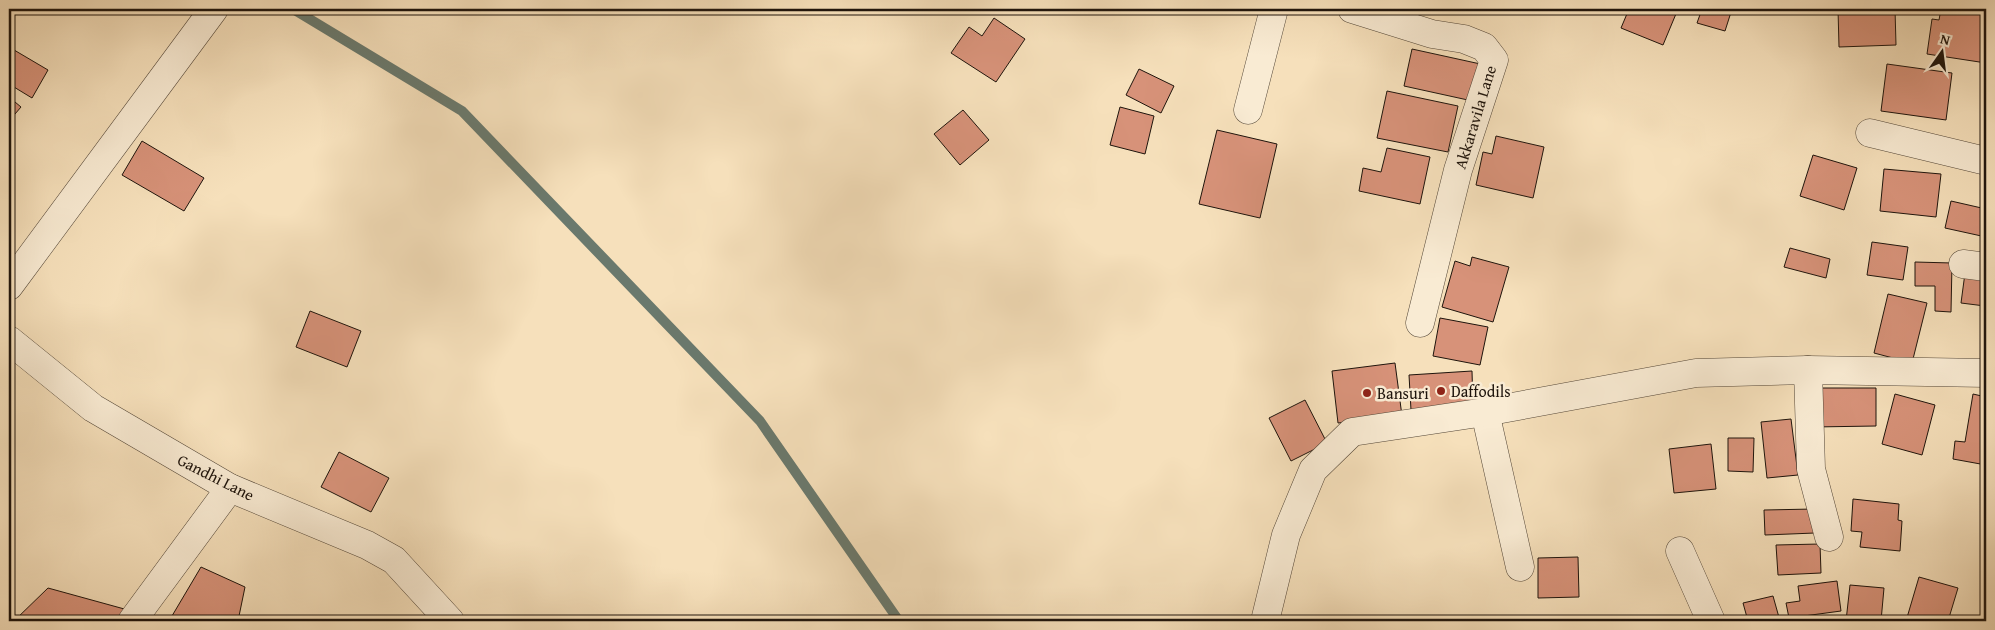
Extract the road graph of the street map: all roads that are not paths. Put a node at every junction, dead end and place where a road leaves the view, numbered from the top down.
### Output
1 (214, 9) edge
2 (1274, 9) edge
3 (1352, 9) edge
4 (1248, 110) dead end
5 (1870, 133) dead end
6 (1986, 161) edge
7 (9, 286) edge
8 (1420, 323) dead end
9 (9, 340) edge
10 (1808, 370) junction
11 (1986, 372) edge
12 (1485, 412) junction
13 (230, 488) junction
14 (1829, 537) dead end
15 (1680, 551) dead end
16 (1520, 567) dead end
17 (445, 619) edge
18 (132, 621) edge
19 (1265, 621) edge
20 (1711, 621) edge

1 - 7 street
2 - 4 street
3 - 8 street, Akkaravila Lane
5 - 6 street
9 - 13 street, Gandhi Lane
10 - 11 street
10 - 12 street
10 - 14 street
12 - 16 street
12 - 19 street
13 - 17 street, Gandhi Lane
13 - 18 street
15 - 20 street

